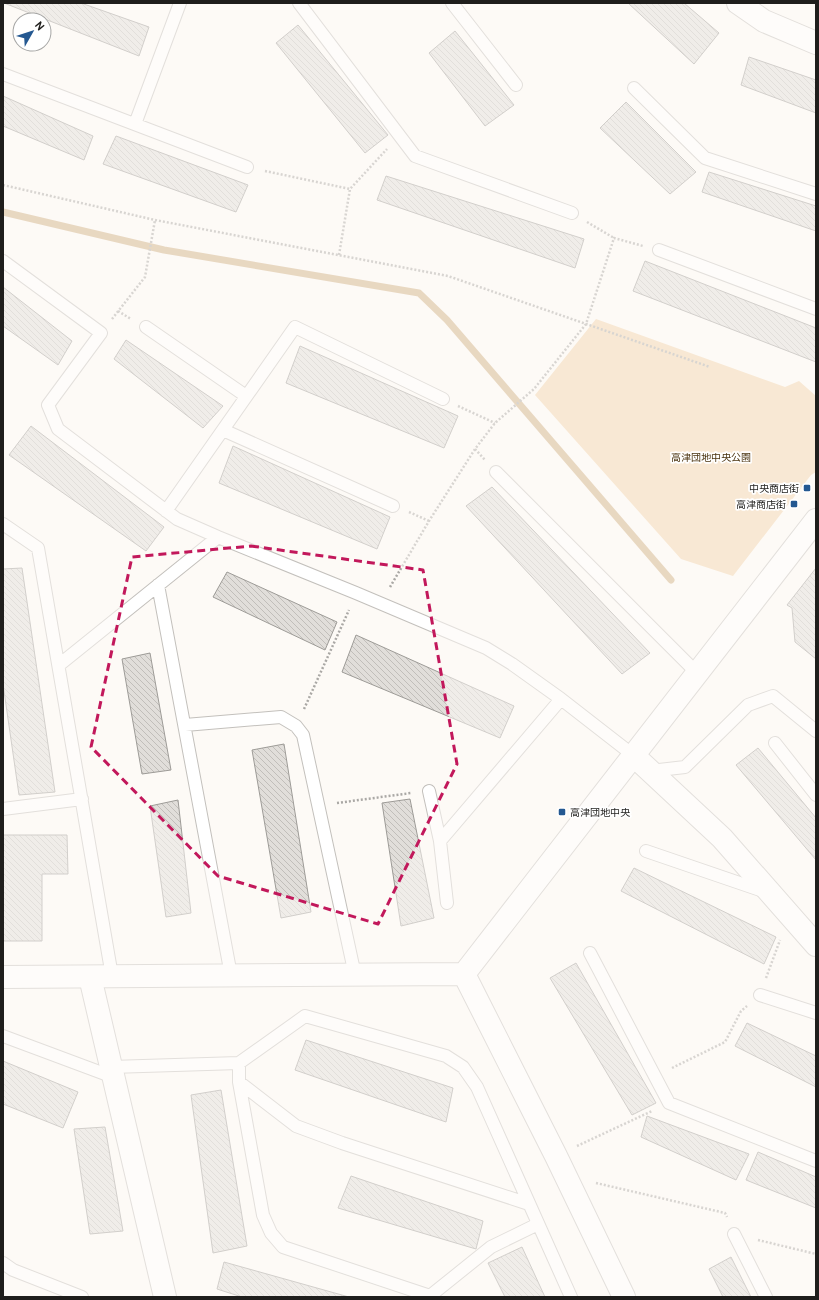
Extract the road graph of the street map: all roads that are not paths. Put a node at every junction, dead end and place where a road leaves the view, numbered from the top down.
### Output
1 (180, 3) edge
2 (299, 3) edge
3 (452, 3) edge
4 (738, 3) edge
5 (816, 43) edge
6 (3, 74) edge
7 (516, 85) dead end
8 (634, 88) dead end
9 (134, 124) junction
10 (247, 167) road end
11 (816, 194) edge
12 (572, 213) road end
13 (659, 250) road end
14 (3, 261) edge
15 (816, 309) edge
16 (146, 327) dead end
17 (246, 396) junction
18 (443, 399) road end
19 (223, 430) junction
20 (496, 472) dead end
21 (393, 506) dead end
22 (166, 511) junction
23 (816, 520) edge
24 (3, 524) edge
25 (218, 538) junction
26 (158, 585) junction
27 (59, 665) junction
28 (697, 673) junction
29 (561, 699) junction
30 (185, 725) junction
31 (816, 731) edge
32 (775, 743) dead end
33 (633, 755) junction
34 (650, 771) junction
35 (429, 791) road end
36 (816, 795) edge
37 (82, 800) junction
38 (3, 809) edge
39 (440, 840) junction
40 (646, 851) dead end
41 (770, 893) junction
42 (447, 903) dead end
43 (816, 946) edge
44 (590, 953) dead end
45 (355, 974) junction
46 (464, 974) junction
47 (231, 975) junction
48 (112, 976) junction
49 (3, 977) edge
50 (90, 977) junction
51 (760, 994) road end
52 (816, 1014) edge
53 (3, 1036) edge
54 (239, 1063) junction
55 (112, 1072) junction
56 (239, 1082) junction
57 (816, 1161) edge
58 (529, 1204) junction
59 (538, 1224) junction
60 (734, 1234) road end
61 (3, 1263) edge
62 (430, 1296) edge
63 (82, 1297) edge
64 (164, 1297) edge
65 (571, 1297) edge
66 (624, 1297) edge
67 (766, 1297) edge

1 - 9 lane
2 - 12 lane
3 - 7 lane
4 - 5 street
6 - 9 lane
8 - 11 lane
9 - 10 lane
13 - 15 lane
14 - 22 lane
16 - 17 lane
17 - 18 lane
17 - 19 lane
19 - 21 lane
19 - 22 lane
20 - 28 lane
22 - 25 lane
23 - 28 street
24 - 27 lane
25 - 26 lane
25 - 29 lane
26 - 27 lane
26 - 30 lane
27 - 37 lane
28 - 33 street
29 - 33 lane
29 - 39 lane
30 - 45 lane
30 - 47 lane
31 - 34 lane
32 - 36 lane
33 - 34 street
33 - 46 street
34 - 41 street
35 - 39 lane
37 - 38 lane
37 - 48 lane
39 - 42 lane
40 - 41 lane
41 - 43 street
44 - 57 lane
45 - 46 street
45 - 47 street
46 - 66 street
47 - 48 street
48 - 50 street
49 - 50 street
50 - 55 street
51 - 52 lane
53 - 55 lane
54 - 55 lane
54 - 56 lane
54 - 58 lane
55 - 64 street
56 - 58 lane
56 - 62 lane
58 - 59 lane
59 - 62 lane
59 - 65 lane
60 - 67 lane
61 - 63 lane

